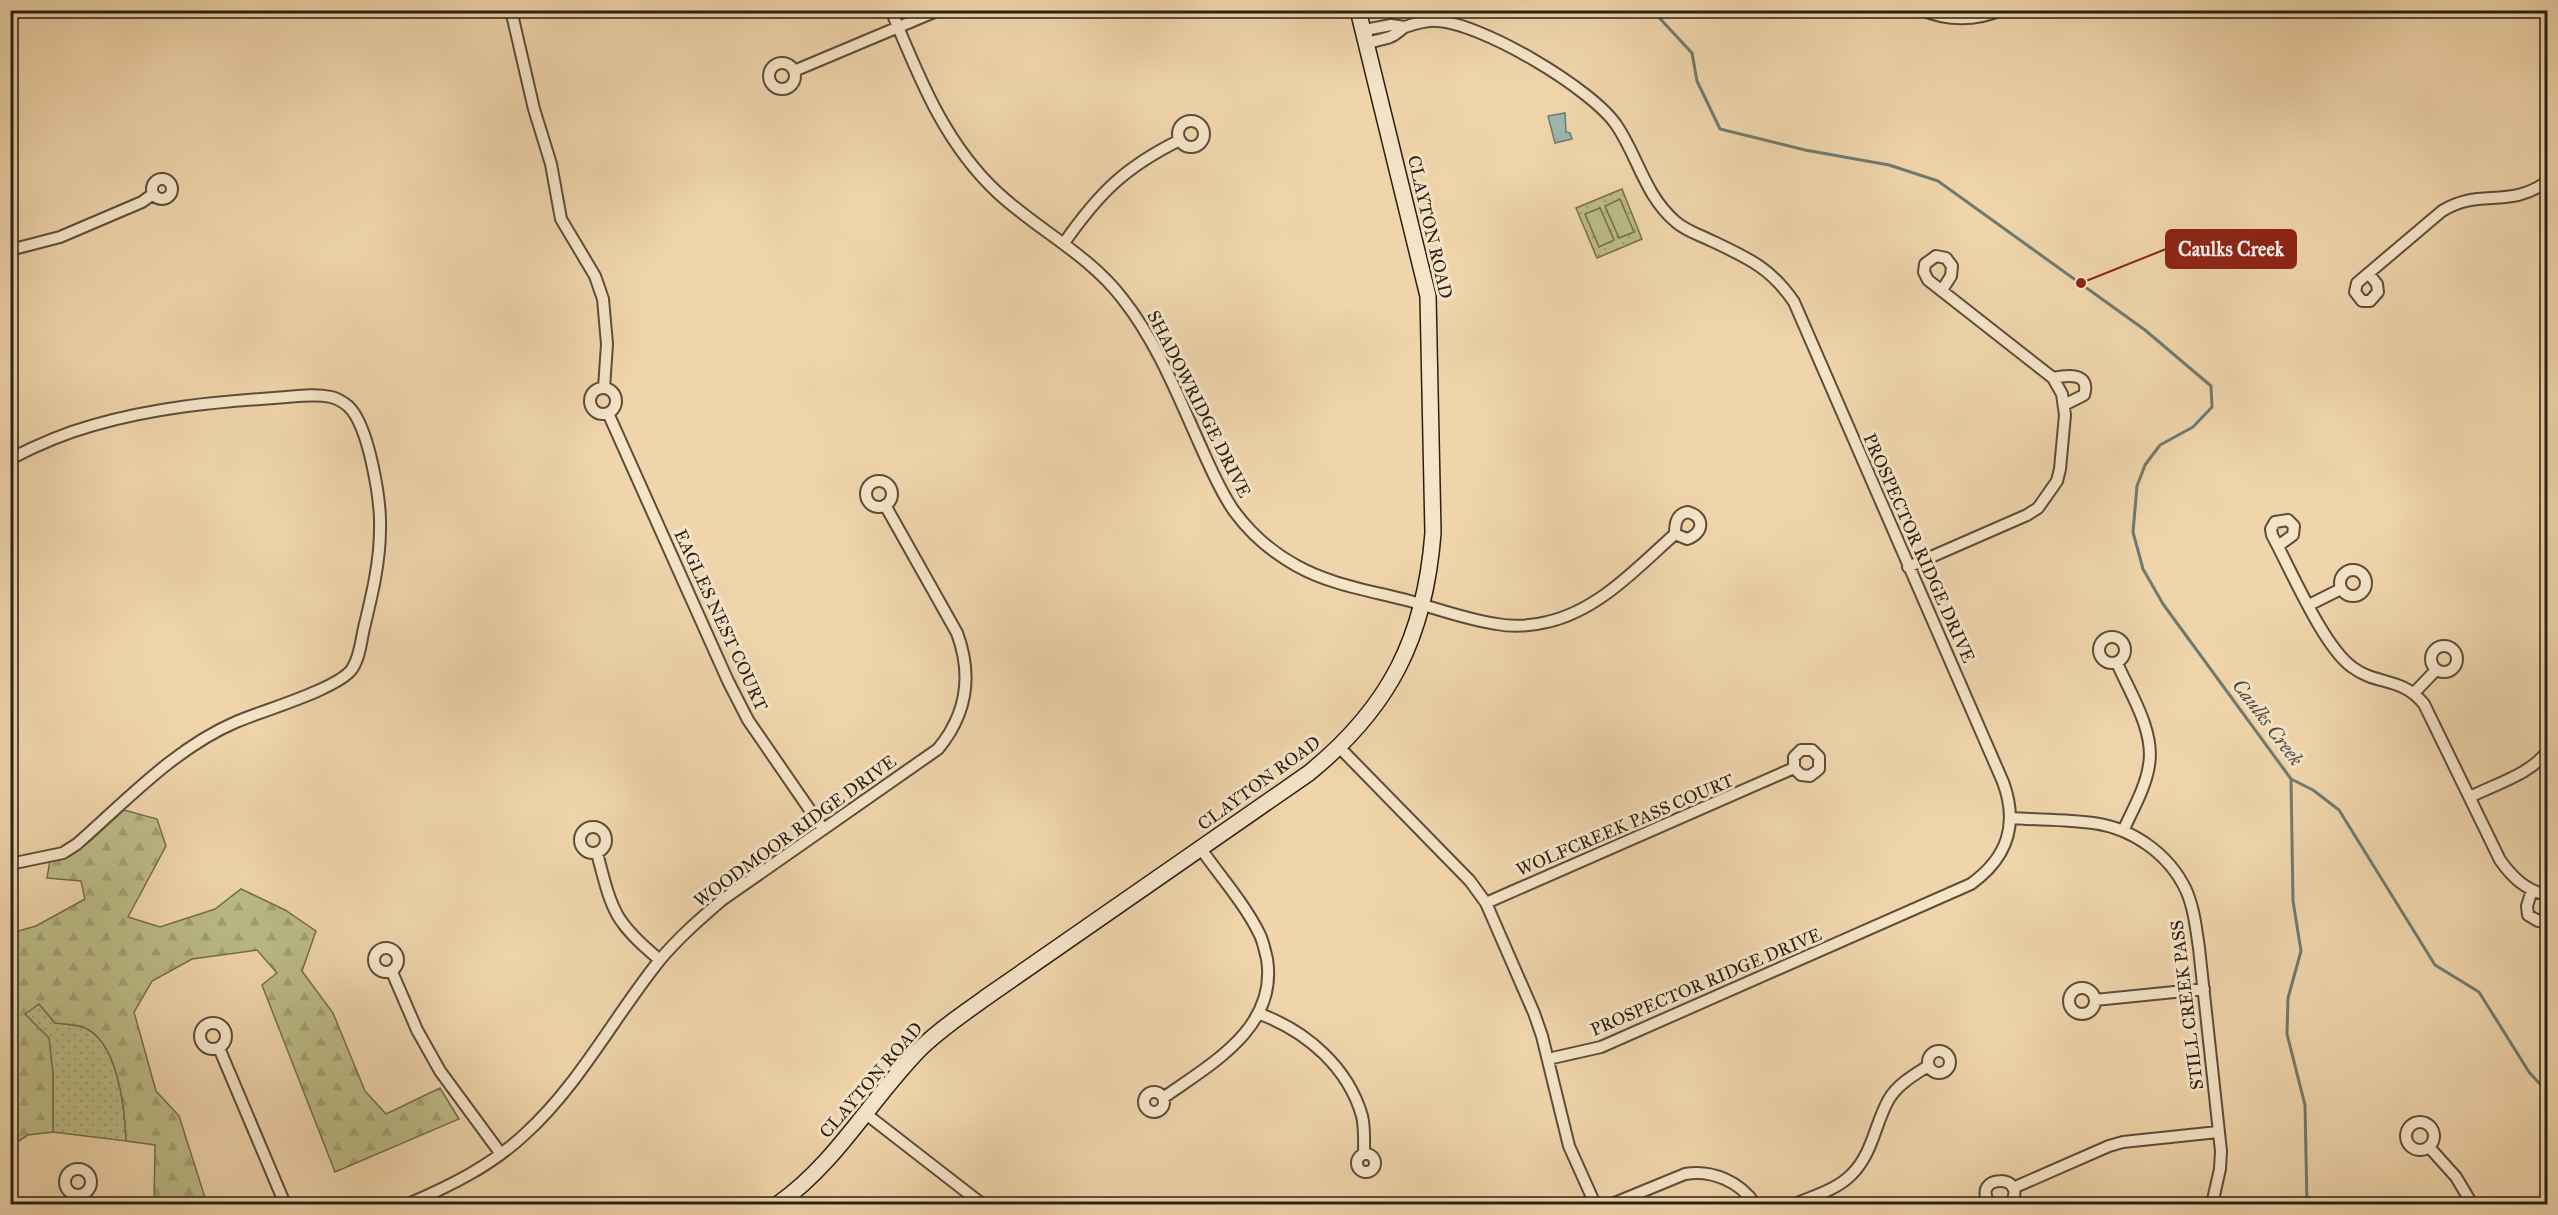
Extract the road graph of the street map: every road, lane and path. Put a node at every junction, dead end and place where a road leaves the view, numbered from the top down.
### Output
1 (511, 10) edge
2 (891, 10) edge
3 (939, 10) edge
4 (1358, 10) edge
5 (1922, 10) edge
6 (2001, 10) edge
7 (899, 28) junction
8 (1364, 37) junction
9 (794, 71) dead end
10 (1180, 140) dead end
11 (2547, 181) edge
12 (153, 194) dead end
13 (1064, 243) junction
14 (10, 250) edge
15 (2369, 274) dead end
16 (1942, 290) dead end
17 (2053, 378) junction
18 (604, 388) junction
19 (2064, 405) junction
20 (608, 413) junction
21 (10, 459) edge
22 (885, 505) dead end
23 (1675, 534) dead end
24 (2278, 546) dead end
25 (1908, 567) junction
26 (2341, 588) dead end
27 (1422, 605) junction
28 (2309, 605) junction
29 (2117, 663) dead end
30 (2436, 670) dead end
31 (2414, 693) junction
32 (1340, 748) junction
33 (2547, 750) edge
34 (1794, 768) dead end
35 (2470, 797) junction
36 (2010, 818) junction
37 (824, 829) junction
38 (2123, 831) junction
39 (1201, 849) junction
40 (597, 853) dead end
41 (10, 864) edge
42 (2532, 890) junction
43 (2547, 895) edge
44 (1486, 903) junction
45 (2547, 918) edge
46 (660, 960) junction
47 (392, 972) dead end
48 (2204, 989) junction
49 (2096, 1000) dead end
50 (1260, 1014) junction
51 (219, 1048) dead end
52 (1548, 1059) junction
53 (1928, 1066) dead end
54 (1163, 1098) dead end
55 (866, 1114) junction
56 (2218, 1132) junction
57 (2429, 1147) dead end
58 (501, 1154) junction
59 (1364, 1154) dead end
60 (2013, 1188) junction
61 (285, 1204) edge
62 (408, 1204) edge
63 (778, 1204) edge
64 (982, 1204) edge
65 (1595, 1204) edge
66 (1612, 1204) edge
67 (1755, 1204) edge
68 (1795, 1204) edge
69 (1990, 1204) edge
70 (2010, 1204) edge
71 (2212, 1204) edge
72 (2472, 1204) edge

1 - 18 street, EAGLES NEST COURT
2 - 7 street, SHADOWRIDGE DRIVE
3 - 7 street
4 - 8 main road, CLAYTON ROAD
5 - 6 street
7 - 9 street
7 - 13 street, SHADOWRIDGE DRIVE
8 - 25 street, PROSPECTOR RIDGE DRIVE
8 - 27 main road, CLAYTON ROAD
10 - 13 street
11 - 15 street
12 - 14 street
13 - 27 street, SHADOWRIDGE DRIVE
16 - 17 street
17 - 19 street
17 - 19 street
18 - 20 street, EAGLES NEST COURT
18 - 20 street, EAGLES NEST COURT
19 - 25 street
20 - 37 street, EAGLES NEST COURT
21 - 41 street
22 - 37 street, WOODMOOR RIDGE DRIVE
23 - 27 street, SHADOWRIDGE DRIVE
24 - 28 street
25 - 36 street, PROSPECTOR RIDGE DRIVE
26 - 28 street
27 - 32 main road, CLAYTON ROAD
28 - 31 street
29 - 38 street
30 - 31 street
31 - 35 street
32 - 39 main road, CLAYTON ROAD
32 - 44 street
33 - 35 street
34 - 44 street, WOLFCREEK PASS COURT
35 - 42 street
36 - 38 street, STILL CREEK PASS
36 - 52 street, PROSPECTOR RIDGE DRIVE
37 - 46 street, WOODMOOR RIDGE DRIVE
38 - 48 street, STILL CREEK PASS
39 - 50 street
39 - 55 main road, CLAYTON ROAD
40 - 46 street
42 - 43 street
42 - 45 street
44 - 52 street
46 - 58 street, WOODMOOR RIDGE DRIVE
47 - 58 street
48 - 49 street
48 - 56 street, STILL CREEK PASS
50 - 54 street
50 - 59 street
51 - 61 street
52 - 65 street
53 - 68 street
55 - 63 main road, CLAYTON ROAD
55 - 64 street
56 - 60 street
56 - 71 street, STILL CREEK PASS
57 - 72 street
58 - 62 street, WOODMOOR RIDGE DRIVE
60 - 69 street
60 - 70 street
66 - 67 street

